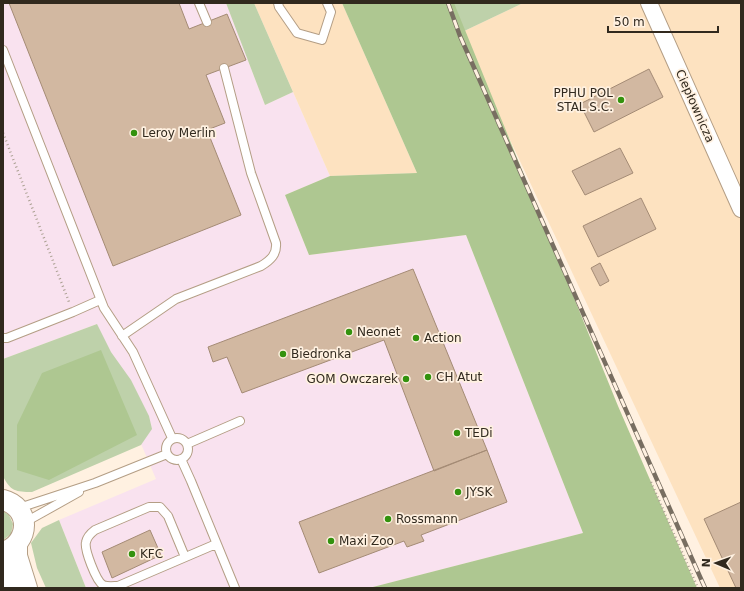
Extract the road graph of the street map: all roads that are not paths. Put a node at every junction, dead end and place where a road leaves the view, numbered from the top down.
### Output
1 (199, 3) edge
2 (278, 3) edge
3 (327, 3) edge
4 (649, 3) edge
5 (207, 22) dead end
6 (3, 50) edge
7 (224, 68) dead end
8 (741, 209) edge
9 (100, 300) junction
10 (122, 336) junction
11 (3, 338) edge
12 (240, 421) dead end
13 (172, 438) junction
14 (187, 444) junction
15 (167, 454) junction
16 (181, 459) junction
17 (95, 483) junction
18 (10, 503) edge
19 (24, 525) junction
20 (216, 544) junction
21 (10, 548) edge
22 (185, 557) junction
23 (3, 564) edge
24 (15, 588) edge
25 (27, 588) edge
26 (235, 588) edge

1 - 5 lane
2 - 3 lane
4 - 8 street, Ciepłownicza
6 - 9 lane
7 - 10 lane
9 - 10 lane
9 - 11 lane
10 - 13 lane
12 - 14 lane
13 - 14 lane
13 - 15 lane
14 - 16 lane
15 - 16 lane
15 - 17 lane
16 - 20 lane
17 - 18 lane
17 - 19 lane
18 - 19 street
19 - 21 street
20 - 22 lane
20 - 26 lane
21 - 25 street
22 - 22 lane
23 - 24 street

